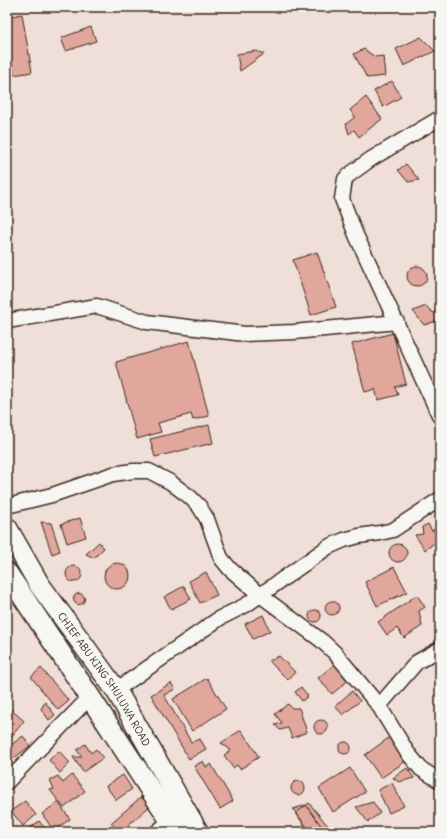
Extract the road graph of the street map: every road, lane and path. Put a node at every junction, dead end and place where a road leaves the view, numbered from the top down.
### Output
1 (440, 118) edge
2 (7, 321) edge
3 (397, 322) junction
4 (440, 416) edge
5 (440, 499) edge
6 (7, 506) edge
7 (7, 528) edge
8 (7, 574) edge
9 (260, 595) junction
10 (440, 649) edge
11 (116, 690) junction
12 (90, 697) junction
13 (379, 706) junction
14 (440, 781) edge
15 (7, 782) edge
16 (168, 828) edge
17 (198, 832) edge

1 - 3 street
2 - 3 street
3 - 4 street
5 - 9 street
6 - 9 street
7 - 11 street, CHIEF ABU KING SHULUWA ROAD
8 - 12 street
9 - 11 street
9 - 13 street
10 - 13 street
11 - 17 street, CHIEF ABU KING SHULUWA ROAD
12 - 15 street
12 - 16 street
13 - 14 street

